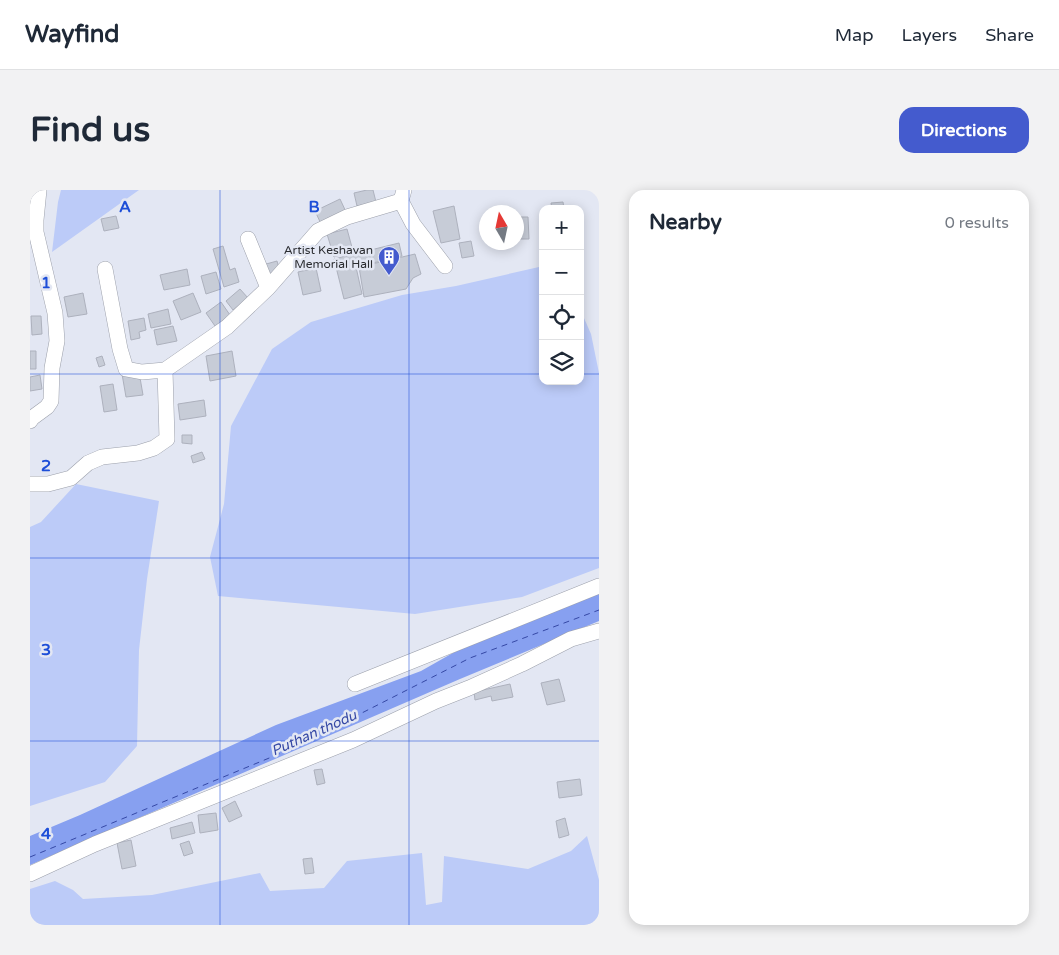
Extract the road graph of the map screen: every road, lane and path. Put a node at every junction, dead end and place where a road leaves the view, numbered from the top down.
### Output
1 (39, 190) edge
2 (403, 195) edge
3 (248, 239) dead end
4 (445, 266) dead end
5 (106, 269) dead end
6 (268, 288) junction
7 (165, 370) junction
8 (30, 421) edge
9 (30, 484) edge
10 (599, 586) edge
11 (599, 631) edge
12 (355, 684) dead end
13 (30, 874) edge

1 - 8 street
2 - 4 street
2 - 6 street
3 - 6 street
5 - 7 street
6 - 7 street
7 - 9 street
10 - 12 street
11 - 13 street

